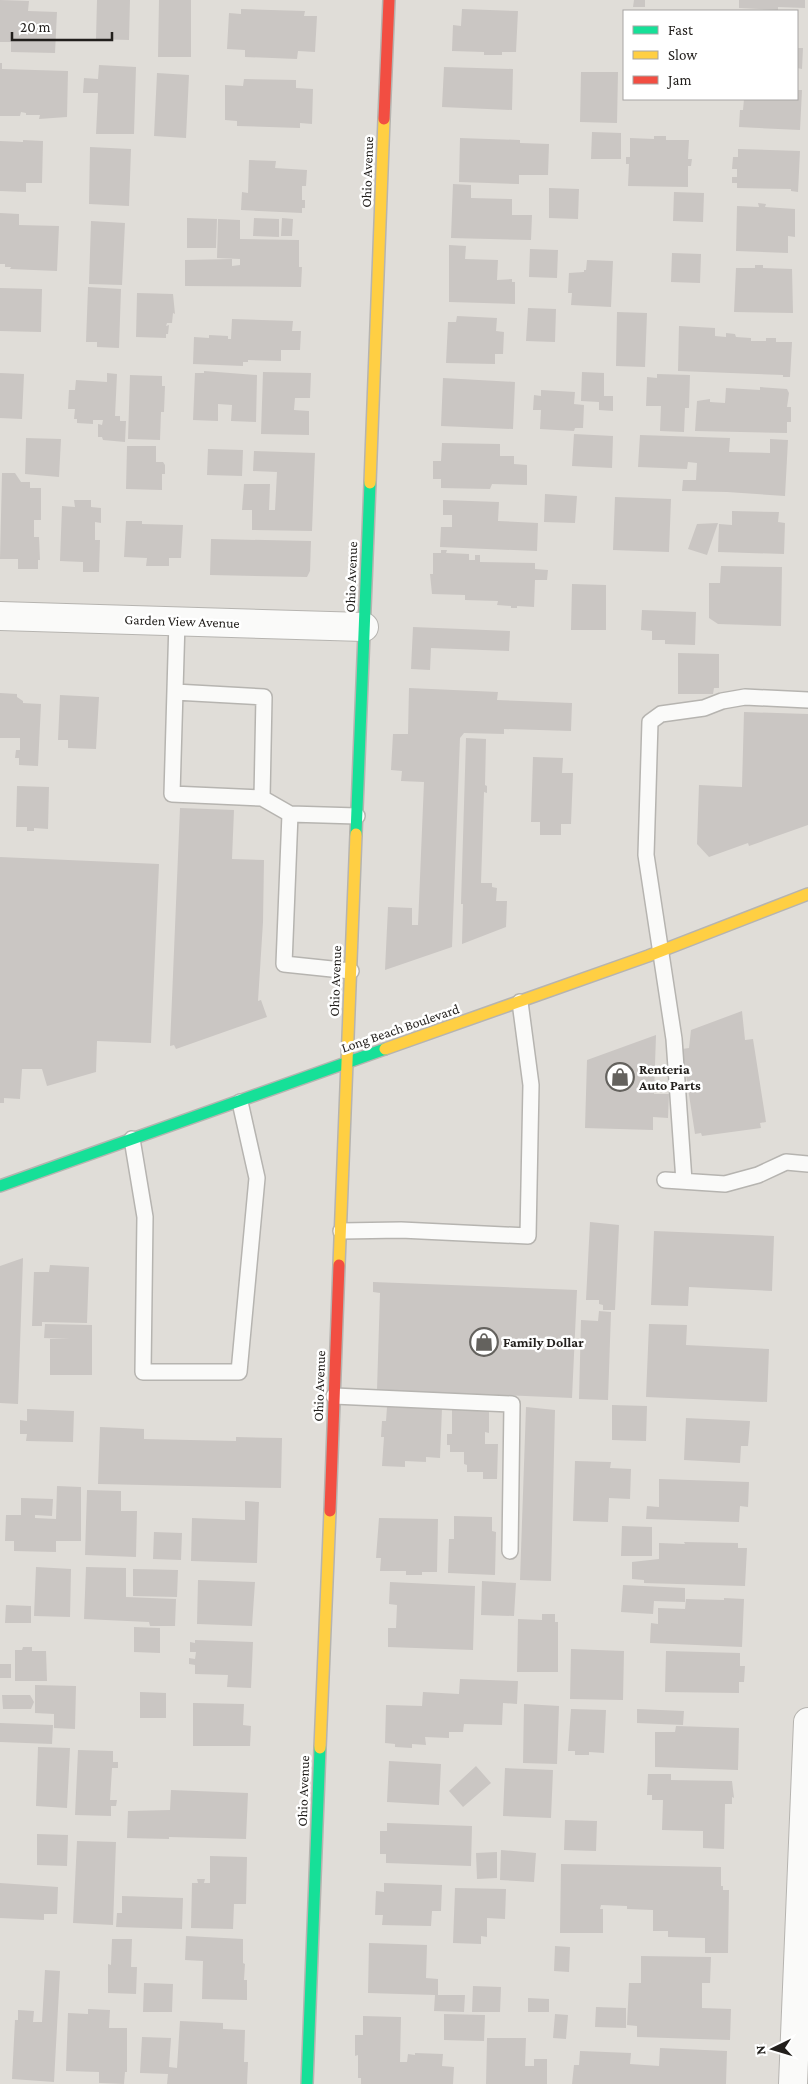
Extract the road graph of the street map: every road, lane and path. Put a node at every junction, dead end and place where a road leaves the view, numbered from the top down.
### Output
1 (389, 0) edge
2 (0, 616) edge
3 (177, 621) junction
4 (364, 627) junction
5 (175, 692) junction
6 (808, 700) edge
7 (262, 798) junction
8 (290, 814) junction
9 (357, 816) junction
10 (808, 894) edge
11 (661, 951) junction
12 (351, 971) junction
13 (520, 1002) junction
14 (347, 1061) junction
15 (240, 1102) junction
16 (132, 1139) junction
17 (808, 1164) edge
18 (666, 1180) dead end
19 (684, 1181) junction
20 (0, 1186) edge
21 (341, 1231) junction
22 (334, 1396) junction
23 (510, 1551) dead end
24 (808, 1722) edge
25 (307, 2084) edge
26 (794, 2084) edge

1 - 4 street, Ohio Avenue
2 - 3 street, Garden View Avenue
3 - 4 street, Garden View Avenue
3 - 5 lane
4 - 9 street, Ohio Avenue
5 - 7 lane
5 - 7 lane
6 - 11 lane
7 - 8 lane
8 - 9 lane
8 - 12 lane
9 - 12 street, Ohio Avenue
10 - 11 street, Long Beach Boulevard
11 - 13 street, Long Beach Boulevard
11 - 19 lane
12 - 14 street, Ohio Avenue
13 - 14 street, Long Beach Boulevard
13 - 21 lane
14 - 15 street, Long Beach Boulevard
14 - 21 street, Ohio Avenue
15 - 16 street, Long Beach Boulevard
15 - 16 lane
16 - 20 street, Long Beach Boulevard
17 - 19 lane
18 - 19 lane
21 - 22 street, Ohio Avenue
22 - 23 lane
22 - 25 street, Ohio Avenue
24 - 26 street

